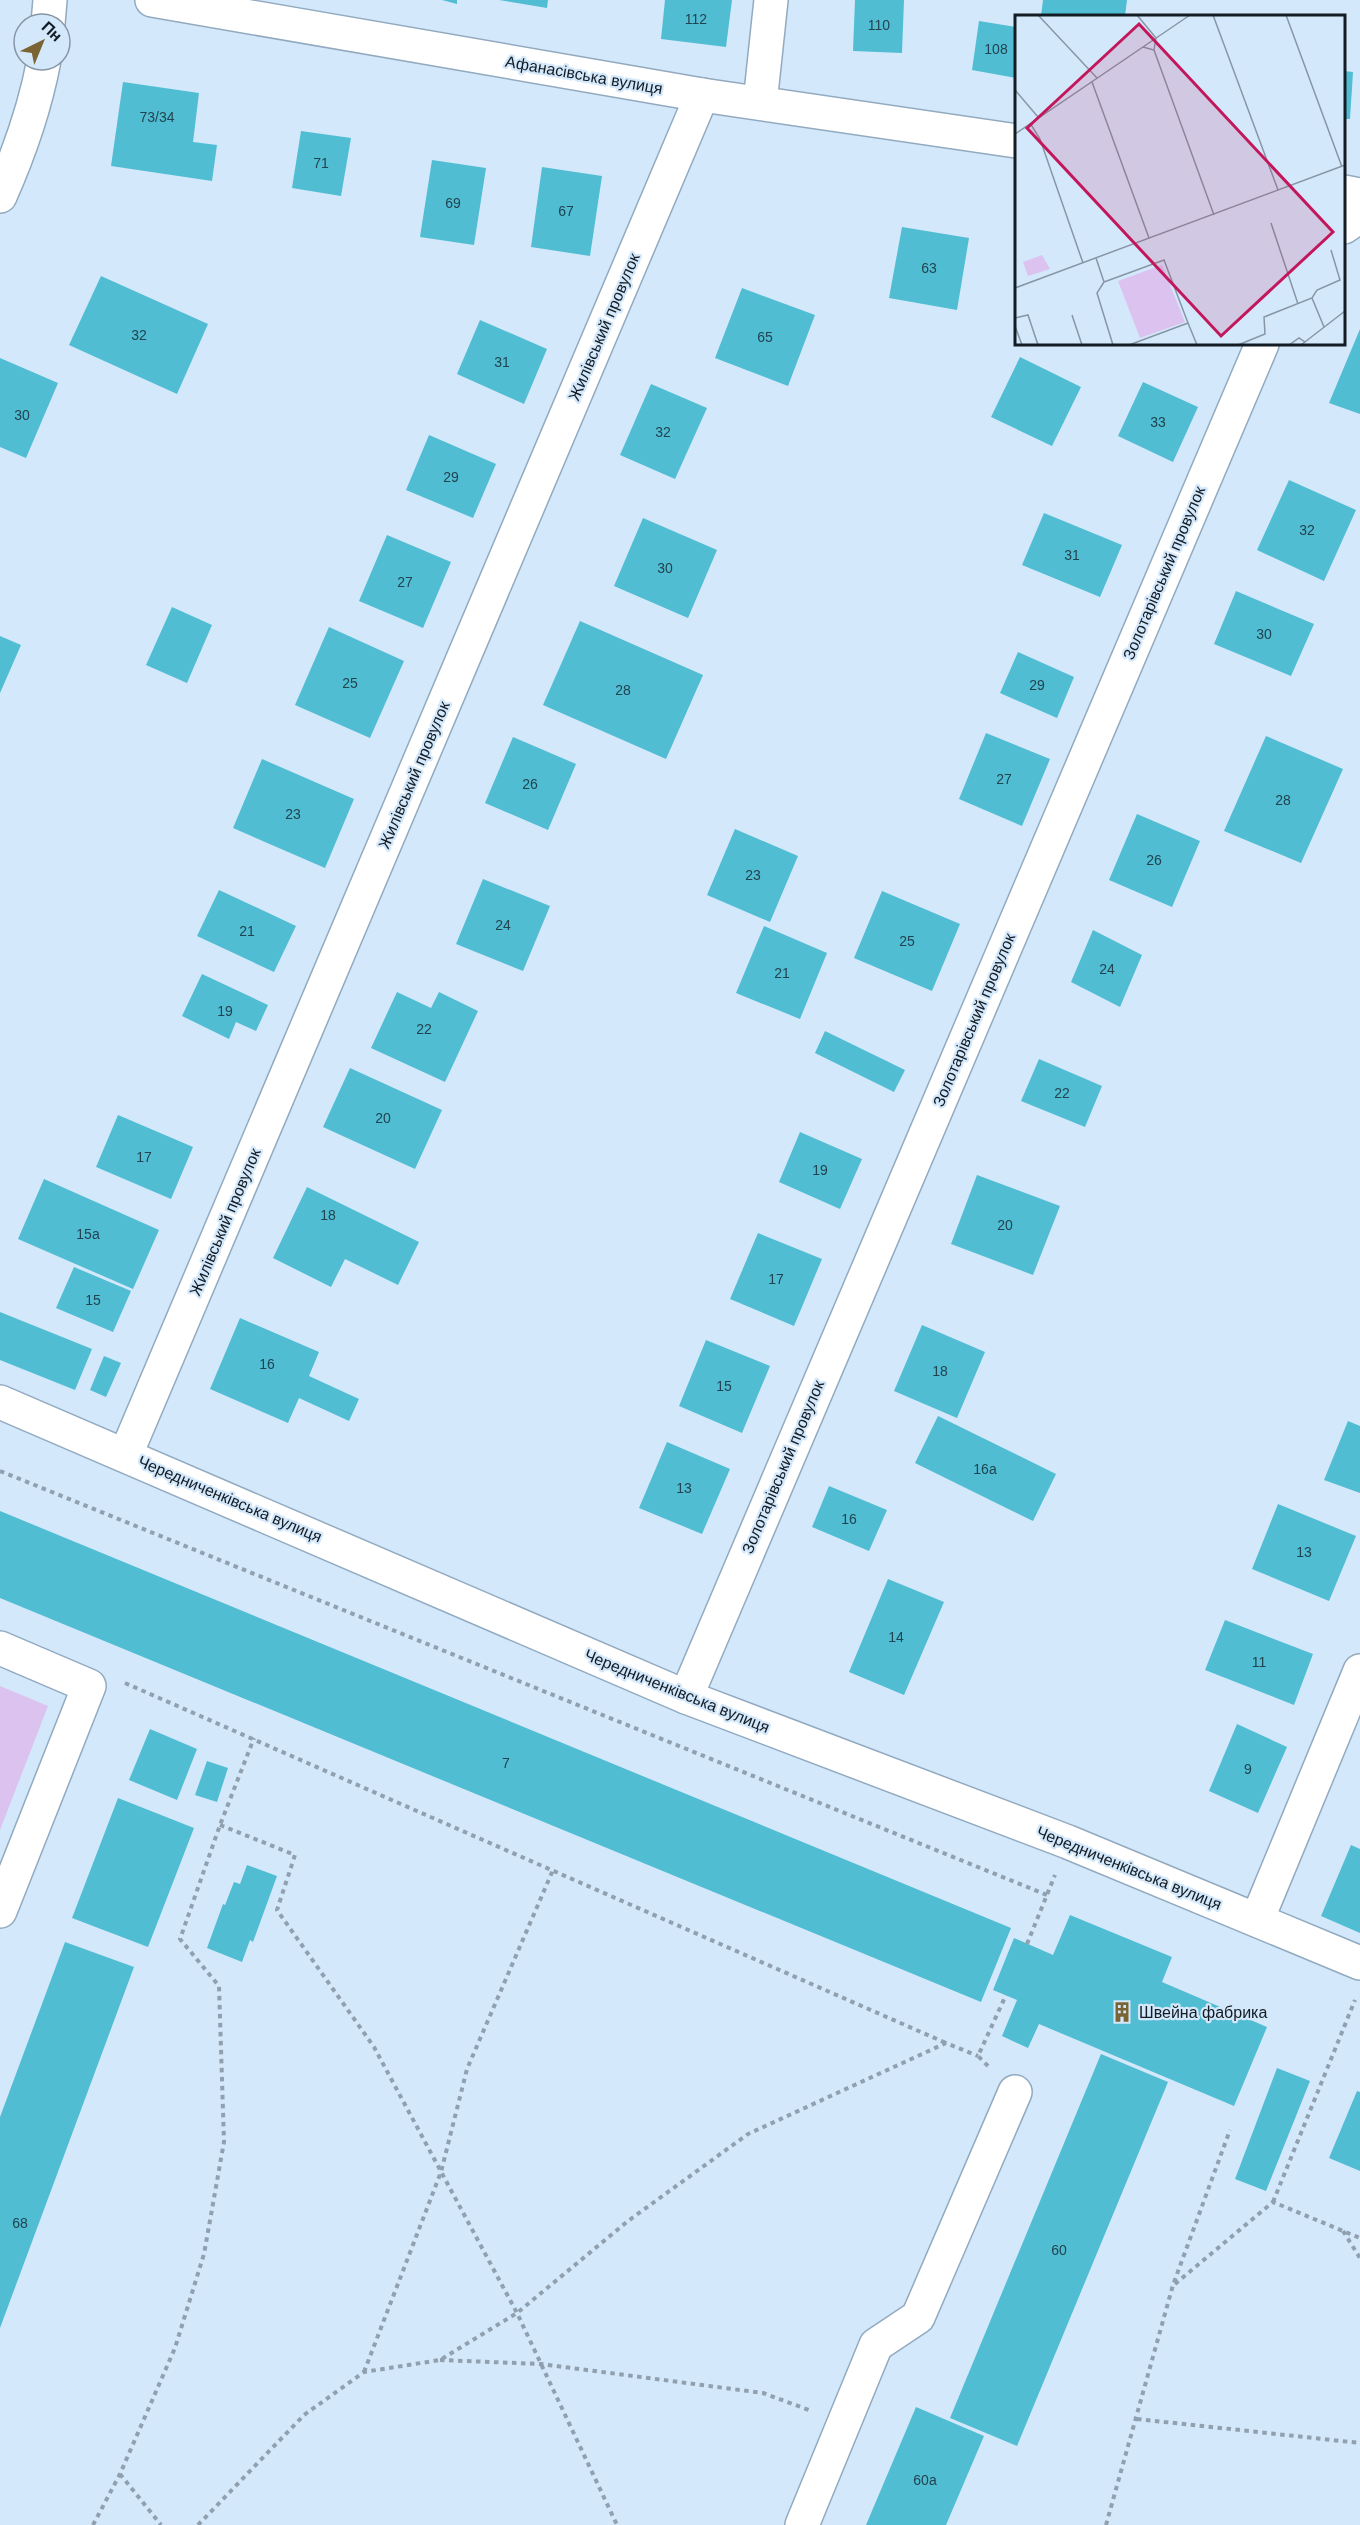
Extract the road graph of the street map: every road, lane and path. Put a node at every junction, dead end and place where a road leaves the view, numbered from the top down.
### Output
1 (152, 0) edge
2 (771, 0) edge
3 (42, 72) edge
4 (702, 95) junction
5 (760, 103) junction
6 (1015, 141) edge
7 (1345, 192) edge
8 (1360, 195) edge
9 (0, 196) edge
10 (1360, 216) edge
11 (1345, 226) edge
12 (1262, 345) edge
13 (0, 1402) edge
14 (126, 1454) junction
15 (0, 1471) edge
16 (0, 1648) edge
17 (1360, 1671) edge
18 (122, 1682) dead end
19 (686, 1697) junction
20 (254, 1738) junction
21 (220, 1825) junction
22 (1068, 1842) junction
23 (553, 1870) junction
24 (1047, 1895) junction
25 (0, 1911) edge
26 (1257, 1920) junction
27 (1027, 1944) dead end
28 (1360, 1964) edge
29 (1006, 1995) dead end
30 (1356, 1999) dead end
31 (946, 2043) junction
32 (978, 2056) junction
33 (1015, 2092) joint
34 (1230, 2130) dead end
35 (441, 2172) junction
36 (1273, 2202) junction
37 (1343, 2231) junction
38 (1360, 2238) edge
39 (1360, 2259) edge
40 (1173, 2285) junction
41 (517, 2313) junction
42 (440, 2360) junction
43 (541, 2364) junction
44 (364, 2372) junction
45 (1137, 2419) junction
46 (843, 2423) junction
47 (1360, 2443) edge
48 (120, 2474) junction
49 (93, 2525) edge
50 (161, 2525) edge
51 (198, 2525) edge
52 (617, 2525) edge
53 (802, 2525) edge
54 (1106, 2525) edge

1 - 4 street, Афанасівська вулиця
2 - 5 street
3 - 9 street
4 - 5 street, Афанасівська вулиця
4 - 14 street, Жилівський провулок
5 - 6 street, Афанасівська вулиця
7 - 8 street
10 - 11 street
12 - 19 street, Золотарівський провулок
13 - 14 street, Чередниченківська вулиця
14 - 19 street, Чередниченківська вулиця
15 - 24 path
16 - 25 street
17 - 26 street
18 - 20 path
19 - 22 street, Чередниченківська вулиця
20 - 21 path
20 - 23 path
21 - 35 path
21 - 48 path
22 - 24 path
22 - 26 street, Чередниченківська вулиця
23 - 31 path
23 - 35 path
24 - 27 path
26 - 28 street, Чередниченківська вулиця
29 - 32 path
30 - 36 path
31 - 32 path
31 - 41 path
32 - 33 path
33 - 46 street
34 - 40 path
35 - 41 path
35 - 44 path
36 - 37 path
36 - 40 path
37 - 38 path
37 - 39 path
40 - 45 path
41 - 42 path
41 - 43 path
42 - 43 path
42 - 44 path
43 - 46 path
43 - 52 path
44 - 51 path
45 - 47 path
45 - 54 path
46 - 53 street
48 - 49 path
48 - 50 path

